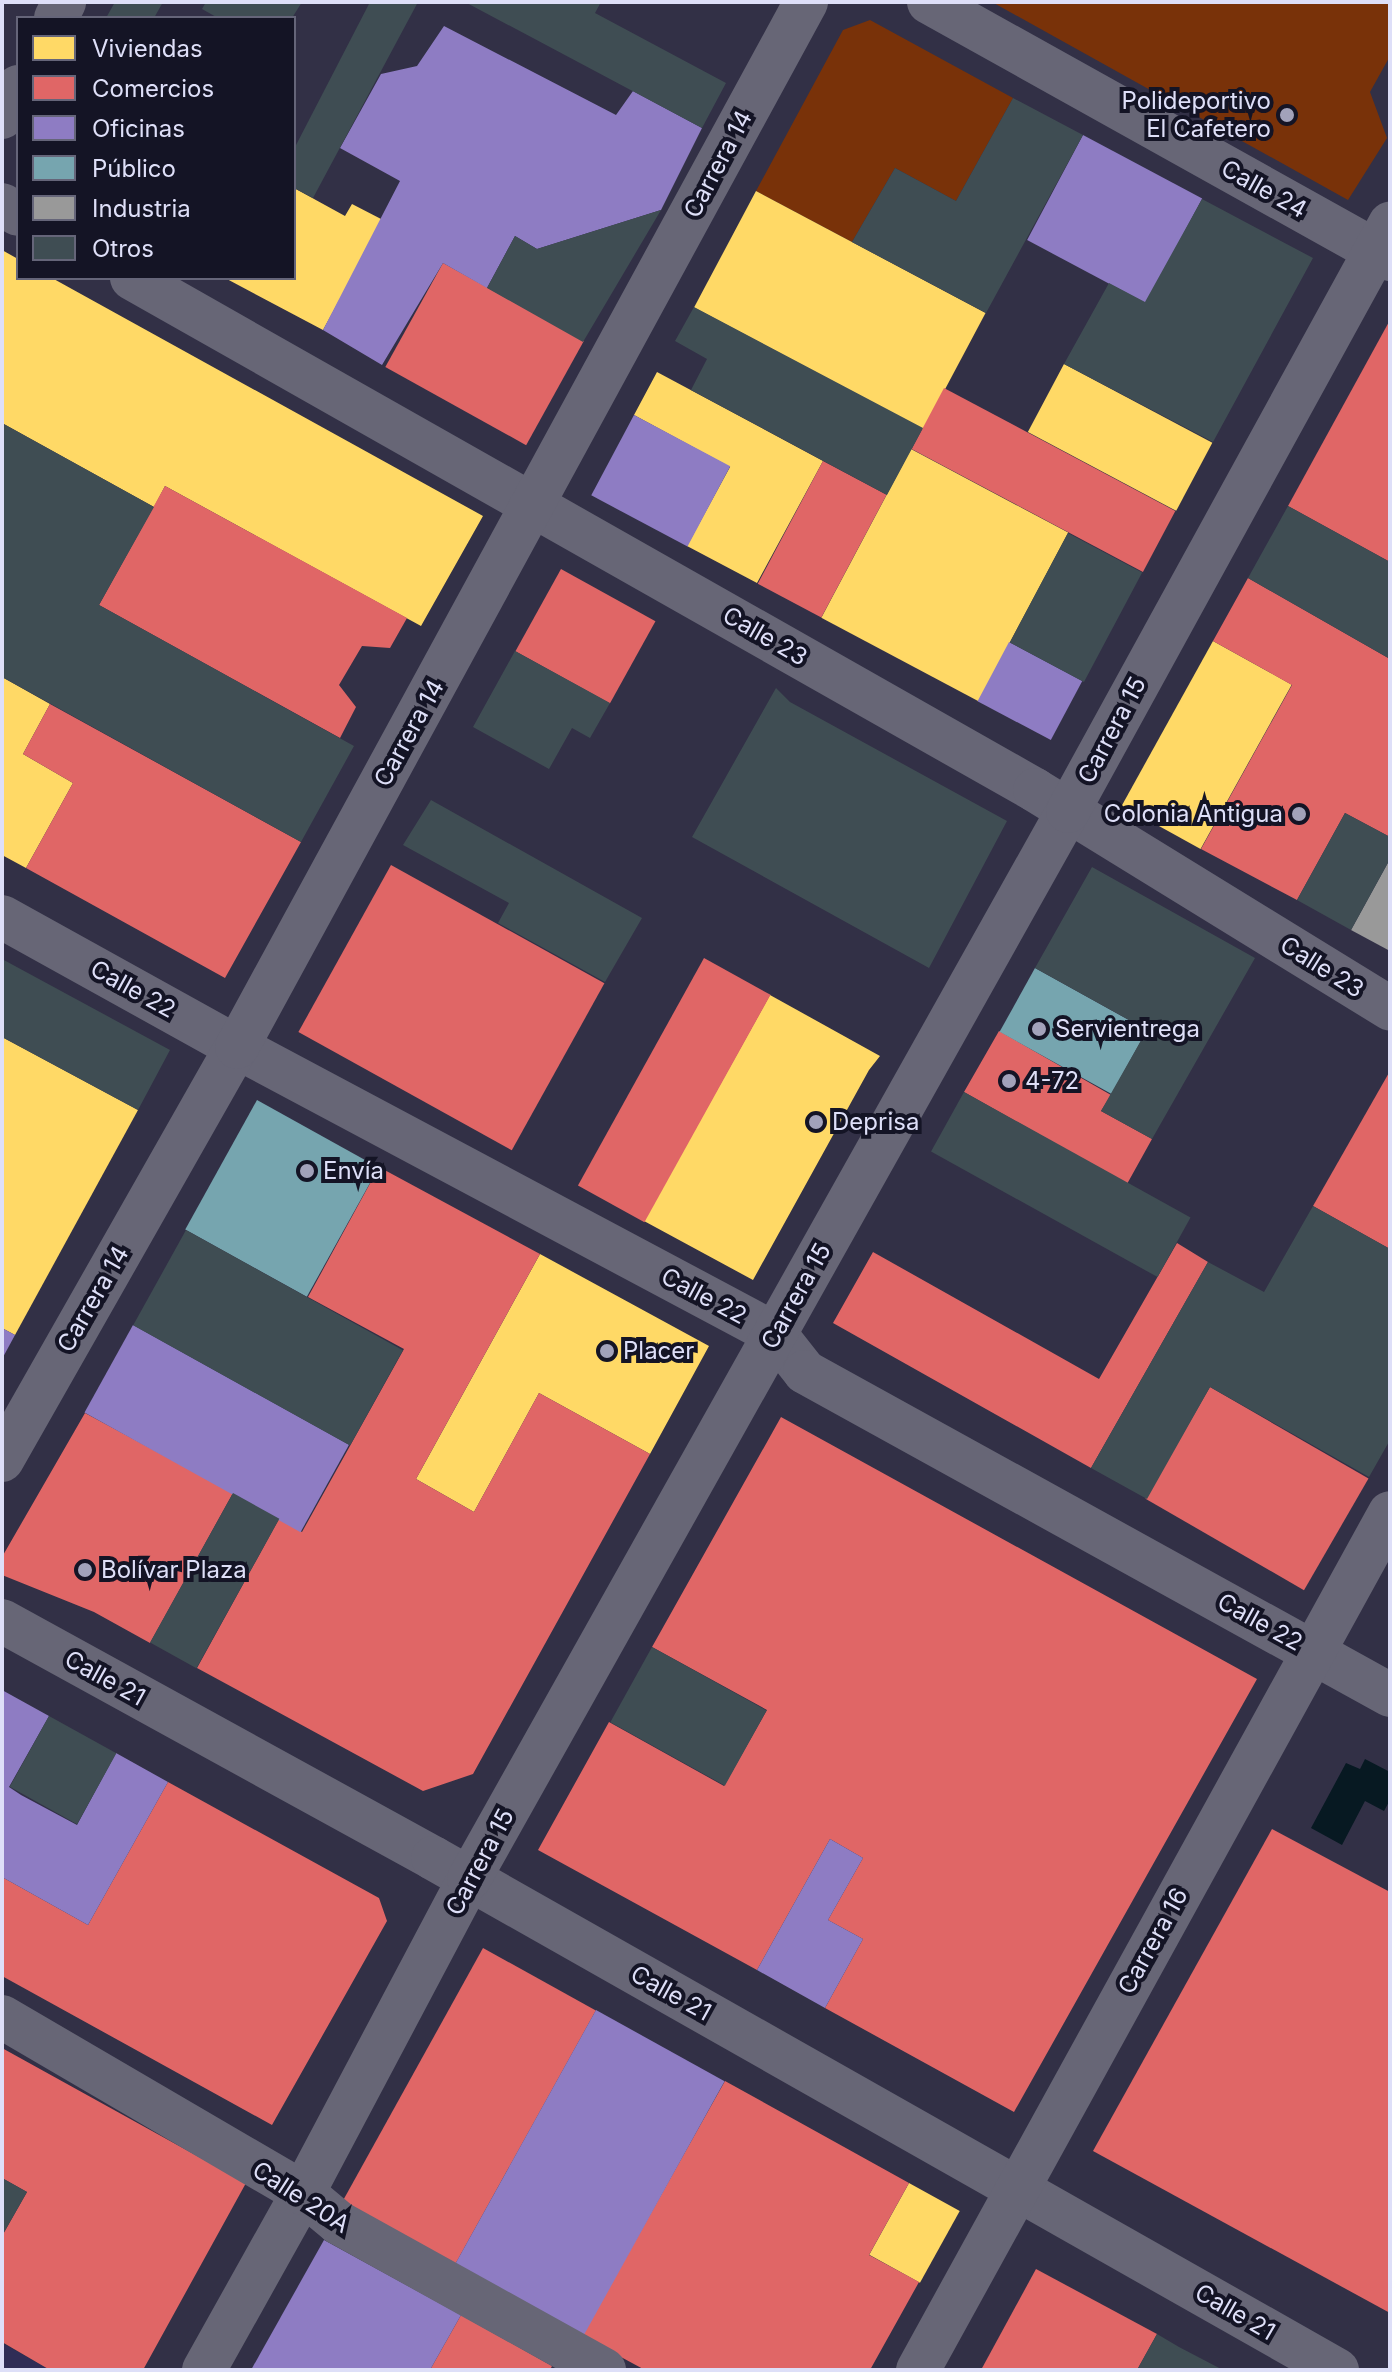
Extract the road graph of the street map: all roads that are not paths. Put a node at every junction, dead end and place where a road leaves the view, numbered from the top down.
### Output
1 (806, 2) edge
2 (929, 2) edge
3 (16, 91) edge
4 (2, 117) edge
5 (1385, 245) edge
6 (136, 280) edge
7 (535, 504) junction
8 (1068, 811) junction
9 (2, 917) edge
10 (1390, 1008) edge
11 (237, 1047) junction
12 (775, 1334) junction
13 (2, 1460) edge
14 (1390, 1513) edge
15 (2, 1621) edge
16 (1312, 1651) junction
17 (1390, 1695) edge
18 (469, 1879) junction
19 (2, 2017) edge
20 (1018, 2189) junction
21 (303, 2193) junction
22 (204, 2370) edge
23 (604, 2370) edge
24 (918, 2370) edge
25 (1337, 2370) edge

1 - 7 street, Carrera 14
2 - 5 street, Calle 24
3 - 4 street
5 - 8 street, Carrera 15
6 - 7 street, Calle 23
7 - 8 street, Calle 23
7 - 11 street, Carrera 14
8 - 10 street, Calle 23
8 - 12 street, Carrera 15
9 - 11 street, Calle 22
11 - 12 street, Calle 22
11 - 13 street, Carrera 14
12 - 16 street, Calle 22
12 - 18 street, Carrera 15
14 - 16 street, Carrera 16
15 - 18 street, Calle 21
16 - 17 street, Calle 22
16 - 20 street, Carrera 16
18 - 20 street, Calle 21
18 - 21 street, Carrera 15
19 - 21 street, Calle 20A
20 - 24 street, Carrera 16
20 - 25 street, Calle 21
21 - 22 street, Carrera 15
21 - 23 street, Calle 20A

